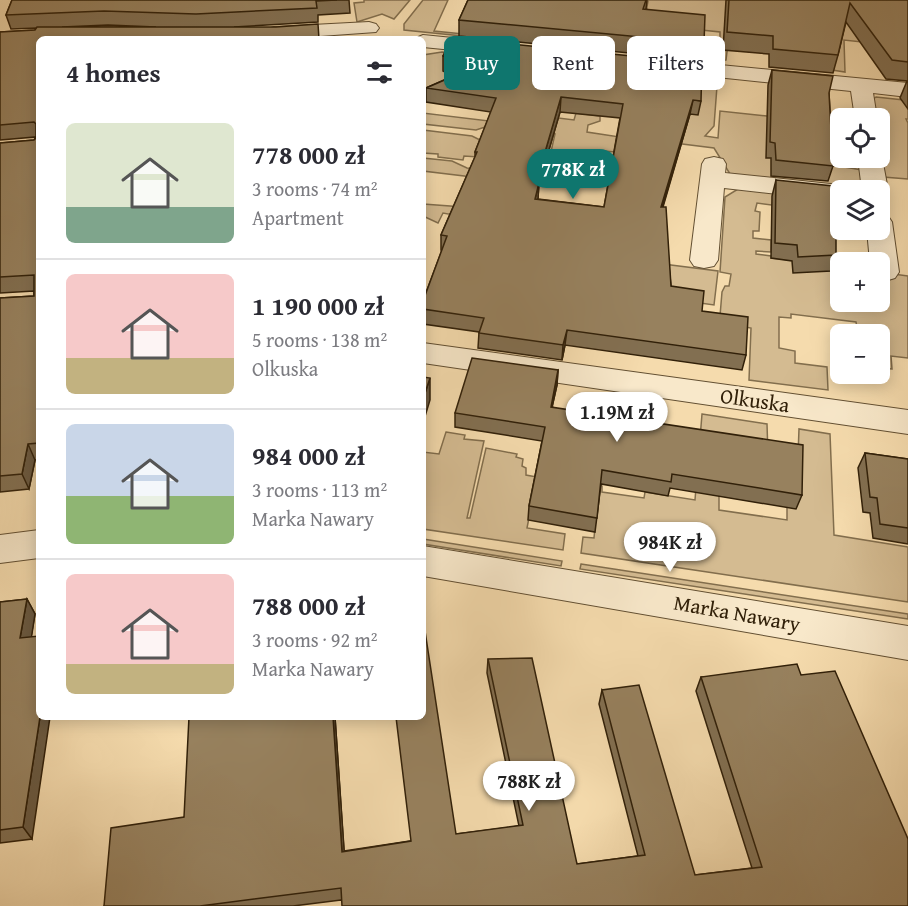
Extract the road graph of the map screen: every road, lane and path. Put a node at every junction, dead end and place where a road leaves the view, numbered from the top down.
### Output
1 (369, 28) dead end
2 (253, 34) edge
3 (426, 41) edge
4 (444, 43) edge
5 (725, 72) edge
6 (861, 86) junction
7 (908, 90) edge
8 (864, 108) edge
9 (830, 191) edge
10 (704, 260) dead end
11 (426, 353) edge
12 (908, 423) edge
13 (36, 544) edge
14 (0, 549) edge
15 (426, 562) edge
16 (908, 643) edge

1 - 2 street
3 - 4 street
5 - 6 street
6 - 7 street
6 - 8 street
9 - 10 street
11 - 12 street, Olkuska
13 - 14 street
15 - 16 street, Marka Nawary

